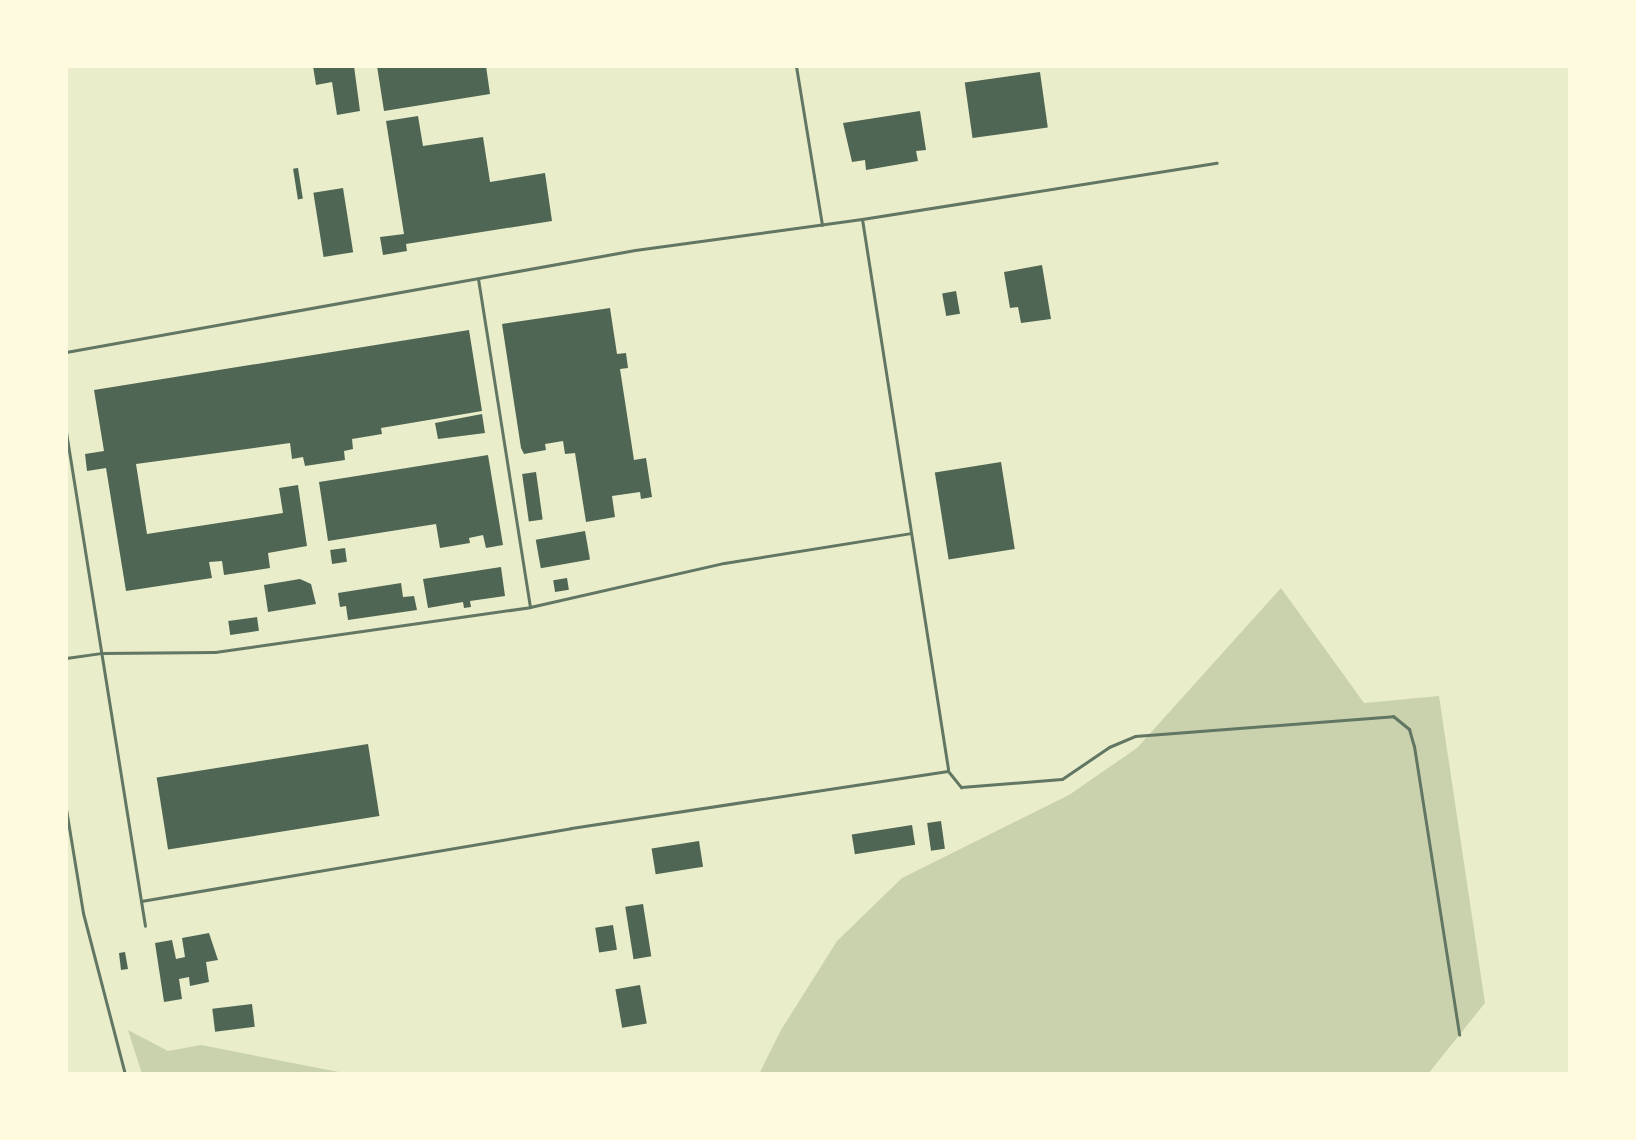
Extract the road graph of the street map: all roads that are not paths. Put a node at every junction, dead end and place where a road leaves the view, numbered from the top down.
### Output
1 (796, 66) edge
2 (1217, 163) dead end
3 (862, 219) junction
4 (822, 225) junction
5 (478, 280) junction
6 (66, 352) edge
7 (66, 432) edge
8 (912, 533) junction
9 (530, 607) junction
10 (101, 653) junction
11 (66, 658) edge
12 (948, 771) junction
13 (66, 809) edge
14 (141, 901) junction
15 (145, 926) dead end
16 (1459, 1035) dead end
17 (125, 1074) edge

1 - 4 lane
2 - 3 lane
3 - 4 lane
3 - 8 lane
4 - 5 lane
5 - 6 lane
5 - 9 lane
7 - 10 lane
8 - 9 lane
8 - 12 lane
9 - 10 lane
10 - 11 lane
10 - 14 lane
12 - 14 lane
12 - 16 lane
13 - 17 lane
14 - 15 lane

